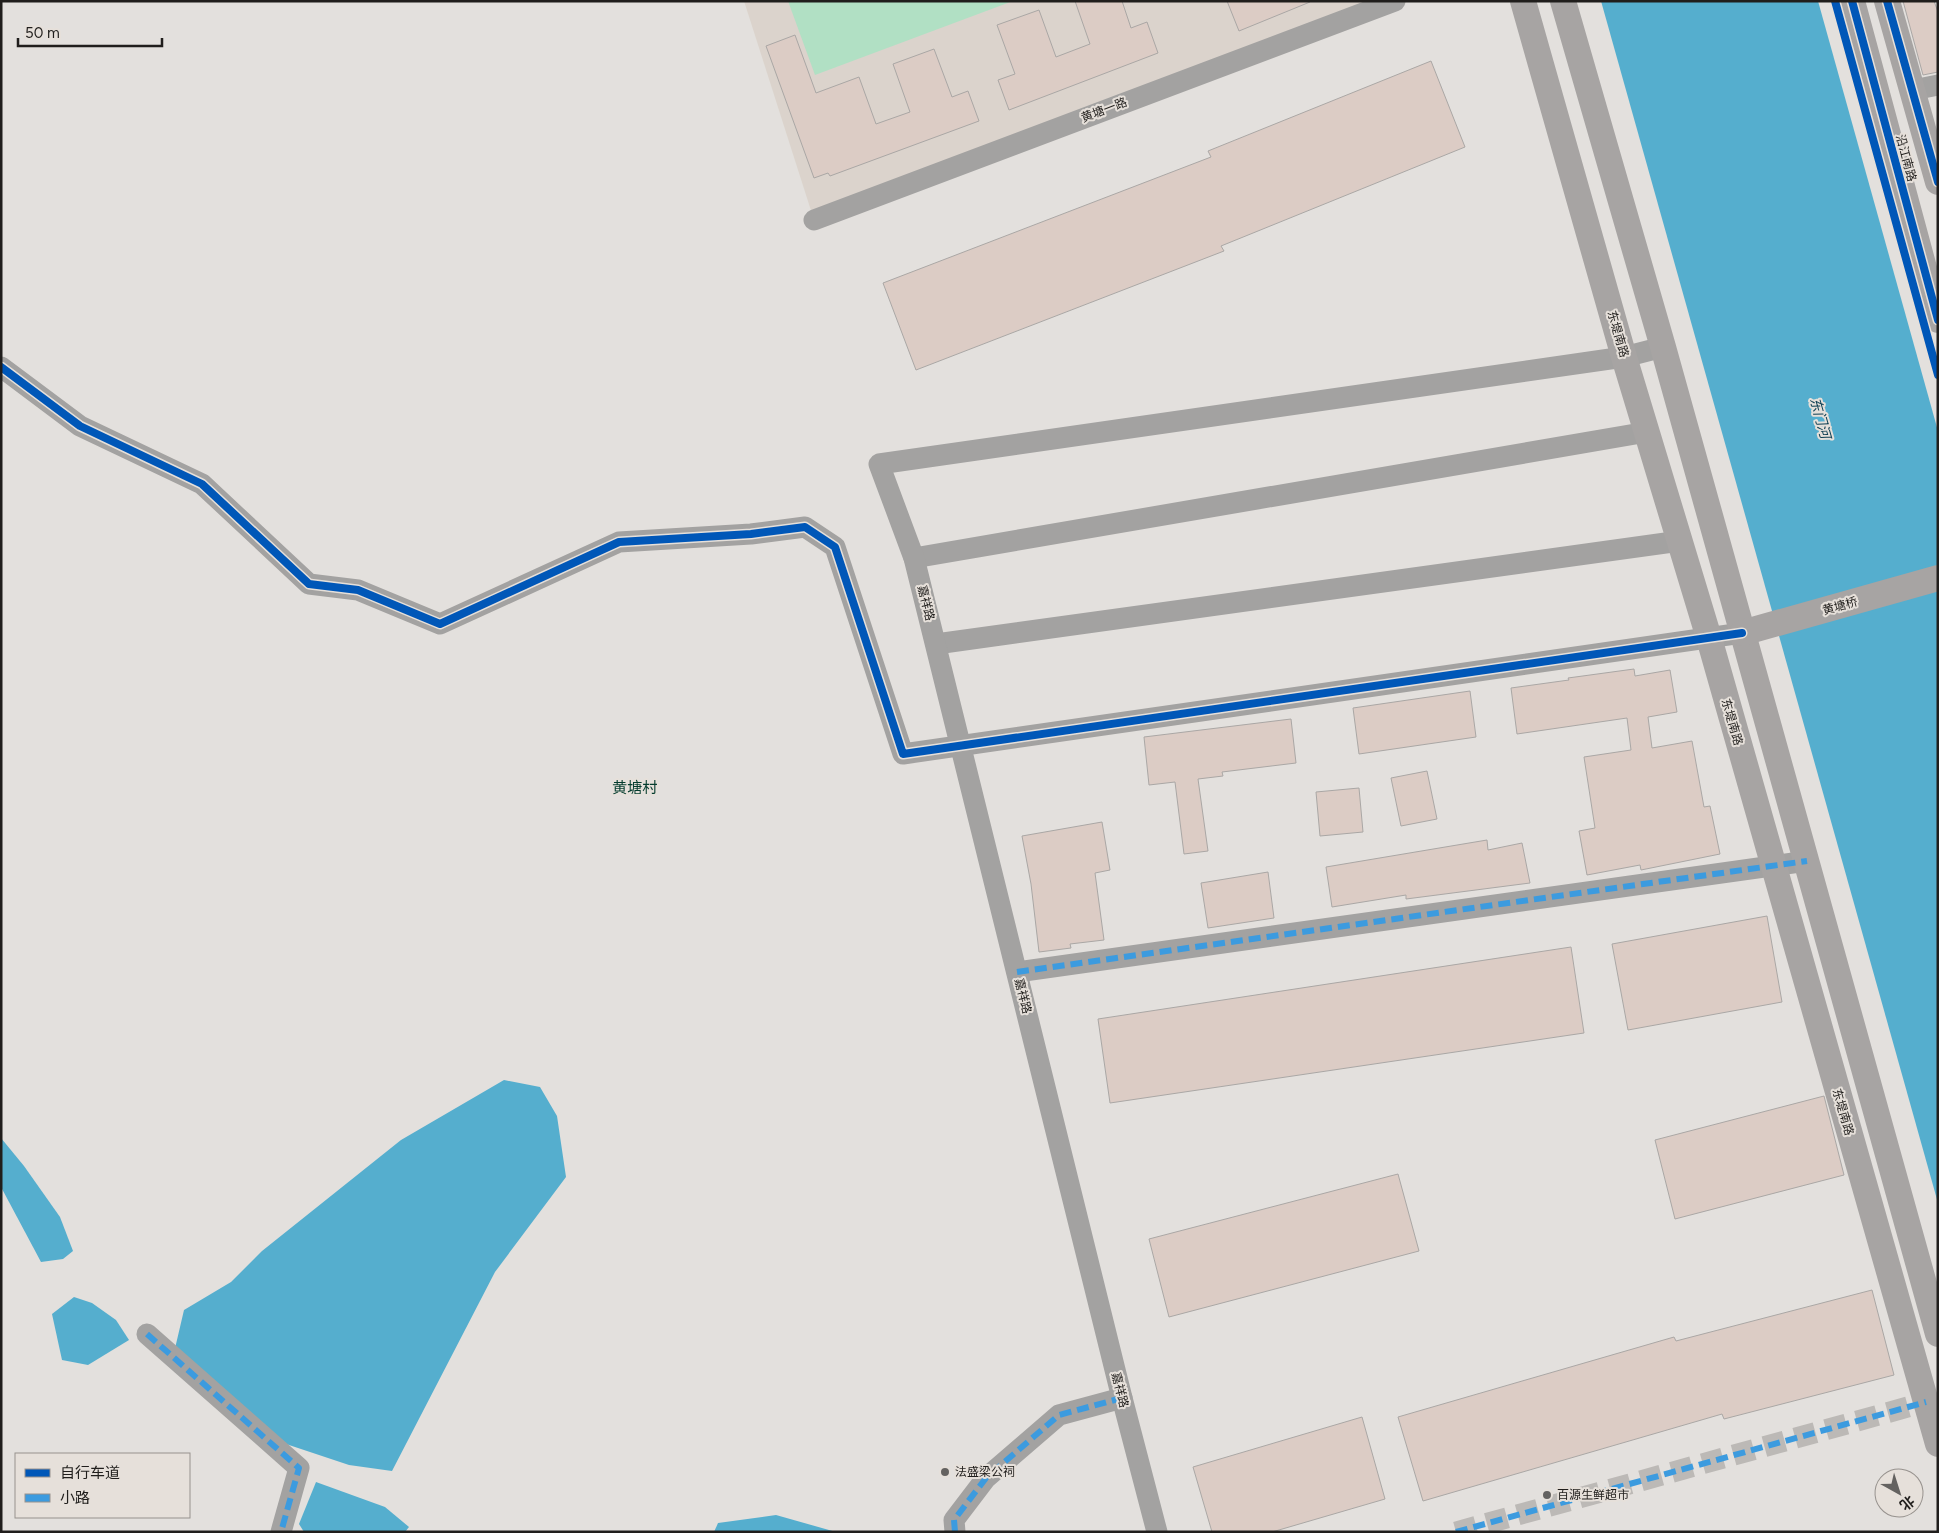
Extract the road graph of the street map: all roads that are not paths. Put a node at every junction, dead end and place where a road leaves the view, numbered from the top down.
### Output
1 (1395, 1) edge
2 (1523, 1) edge
3 (1563, 1) edge
4 (1852, 1) edge
5 (1887, 1) edge
6 (1938, 85) edge
7 (1913, 90) junction
8 (1938, 182) edge
9 (814, 220) dead end
10 (1938, 320) edge
11 (1663, 347) junction
12 (1624, 357) junction
13 (1, 367) edge
14 (1647, 432) junction
15 (1680, 540) junction
16 (914, 558) junction
17 (1938, 578) edge
18 (1742, 633) junction
19 (1709, 638) junction
20 (936, 644) junction
21 (962, 747) junction
22 (1807, 862) junction
23 (1773, 866) junction
24 (1017, 972) junction
25 (147, 1334) dead end
26 (1938, 1334) edge
27 (1122, 1398) junction
28 (1938, 1444) edge
29 (281, 1532) edge
30 (955, 1532) edge
31 (1158, 1532) edge

1 - 9 street, 黄塘一路
2 - 12 main road, 东堤南路
3 - 11 main road
4 - 10 main road, 沿江南路
5 - 7 main road, 沿江南路
6 - 7 street
7 - 8 main road, 沿江南路
11 - 12 street
11 - 18 main road
12 - 14 main road, 东堤南路
12 - 16 street, 嘉祥路
13 - 21 street
14 - 15 main road, 东堤南路
14 - 16 street
15 - 19 main road, 东堤南路
15 - 20 street
16 - 20 street, 嘉祥路
17 - 18 main road, 黄塘桥
18 - 19 street
18 - 22 main road
19 - 21 street
19 - 23 main road, 东堤南路
20 - 21 street, 嘉祥路
21 - 24 street, 嘉祥路
22 - 23 street
22 - 26 main road
23 - 24 street
23 - 28 main road, 东堤南路
24 - 27 street, 嘉祥路
25 - 29 street
27 - 30 street
27 - 31 street, 嘉祥路

